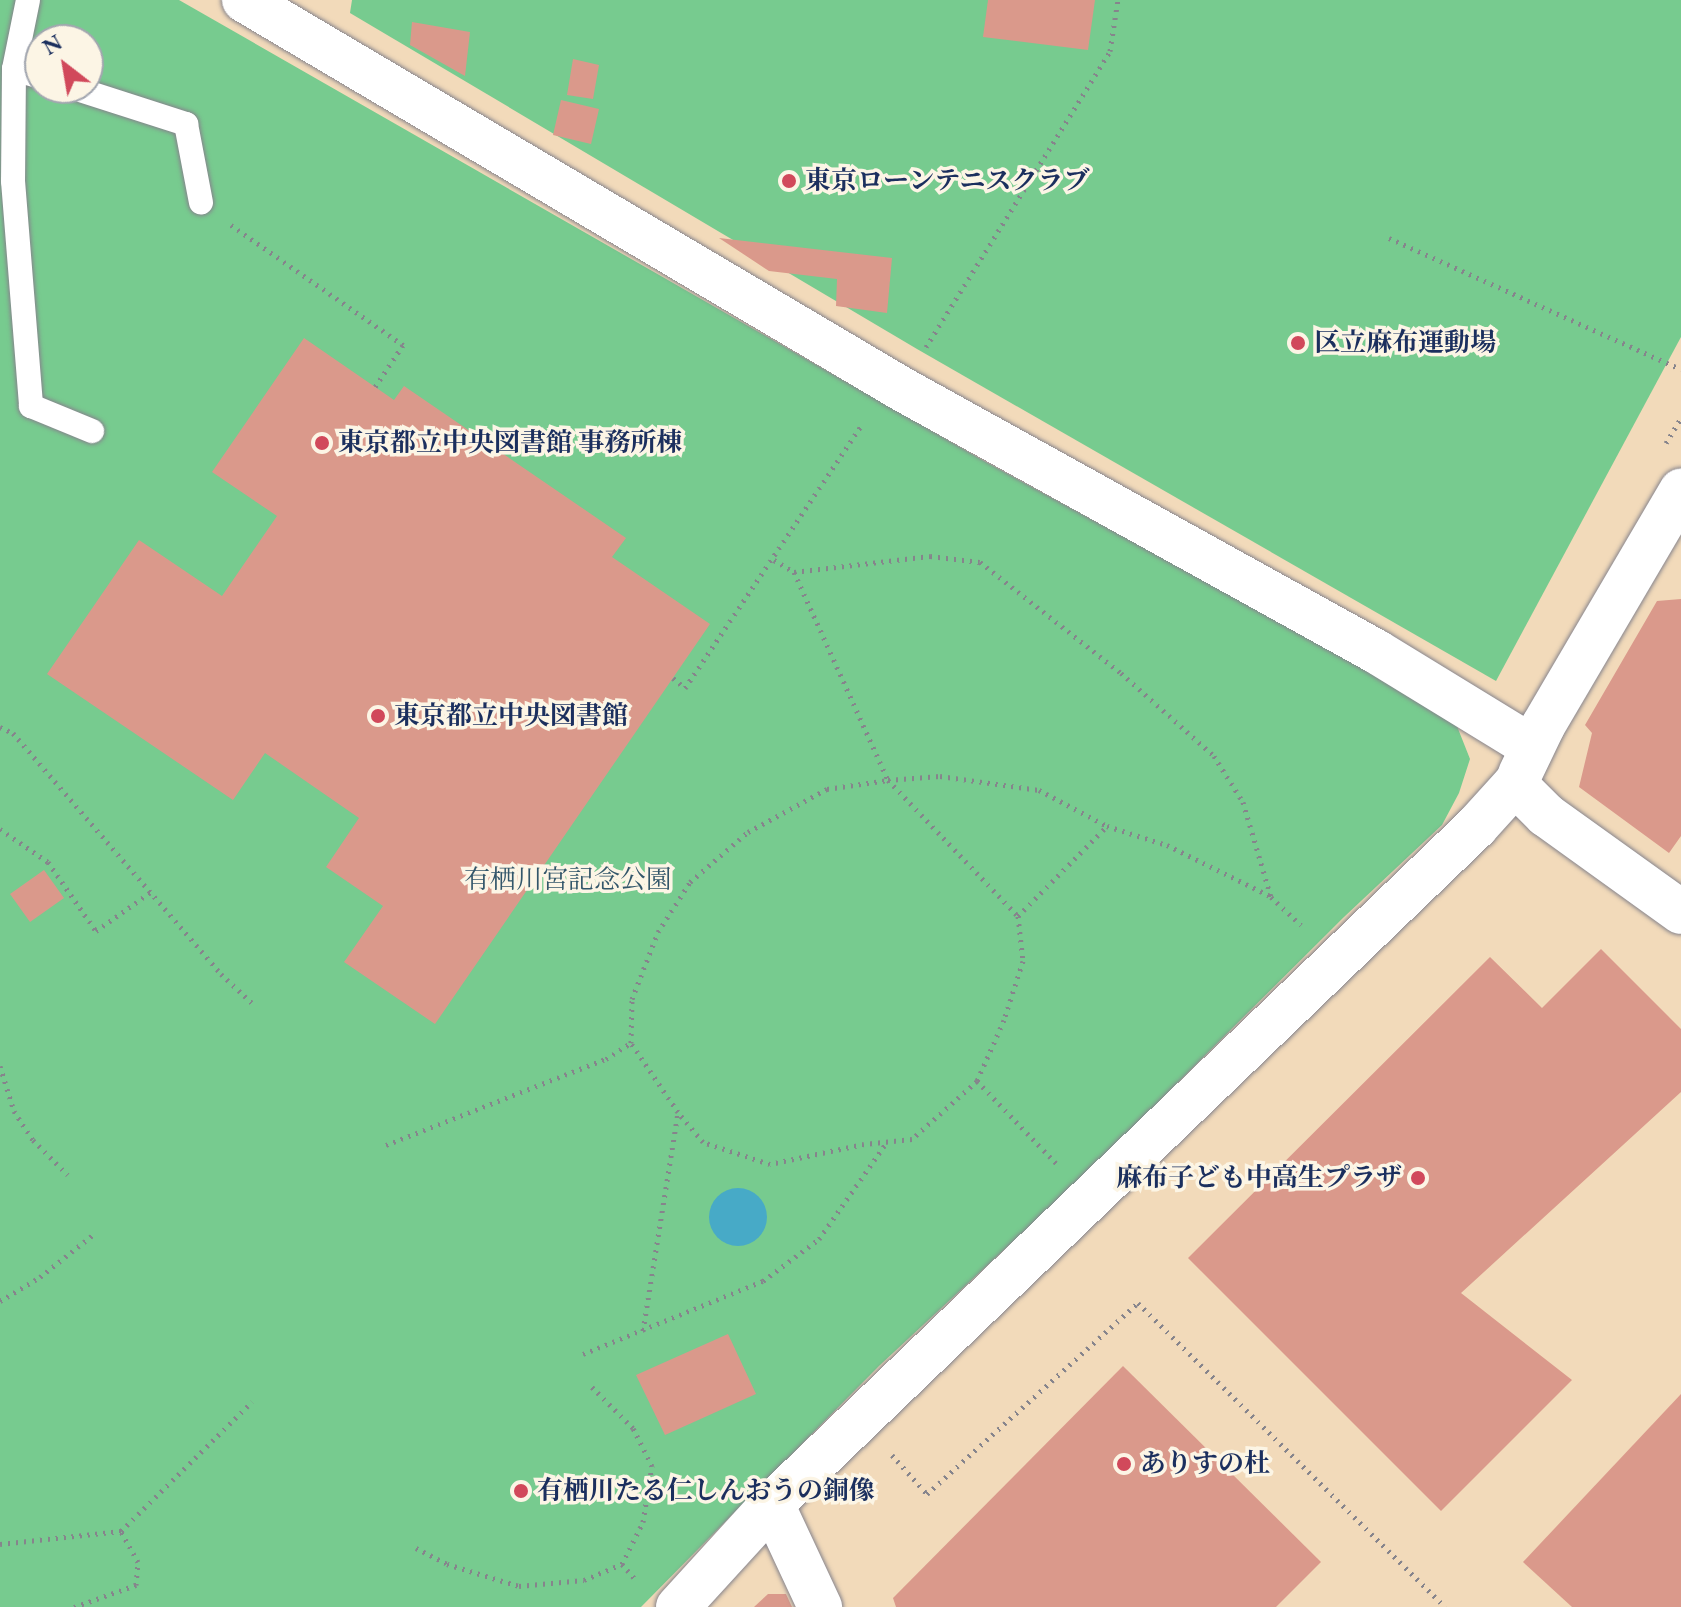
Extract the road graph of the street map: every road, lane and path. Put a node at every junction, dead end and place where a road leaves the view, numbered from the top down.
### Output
1 (28, 0) edge
2 (244, 0) edge
3 (1118, 0) edge
4 (14, 69) junction
5 (24, 72) edge
6 (104, 98) edge
7 (201, 203) joint
8 (1389, 238) dead end
9 (1681, 369) edge
10 (375, 387) dead end
11 (900, 388) junction
12 (865, 419) dead end
13 (92, 431) dead end
14 (1681, 491) edge
15 (774, 560) junction
16 (794, 572) junction
17 (673, 678) dead end
18 (0, 727) edge
19 (1524, 765) junction
20 (888, 780) junction
21 (1107, 826) junction
22 (0, 829) edge
23 (152, 891) junction
24 (1271, 897) junction
25 (1681, 912) edge
26 (1018, 916) junction
27 (1338, 958) junction
28 (252, 1003) dead end
29 (631, 1043) junction
30 (0, 1066) edge
31 (977, 1081) junction
32 (678, 1112) junction
33 (887, 1142) junction
34 (386, 1145) dead end
35 (68, 1175) dead end
36 (1090, 1198) junction
37 (94, 1234) dead end
38 (0, 1301) edge
39 (643, 1331) junction
40 (583, 1354) dead end
41 (590, 1385) dead end
42 (252, 1402) dead end
43 (860, 1418) junction
44 (772, 1504) junction
45 (121, 1531) junction
46 (0, 1544) edge
47 (416, 1548) dead end
48 (622, 1564) junction
49 (660, 1597) edge
50 (74, 1607) edge
51 (820, 1607) edge
52 (1445, 1607) edge

1 - 4 lane
2 - 11 street
3 - 11 path
4 - 5 lane
4 - 13 lane
6 - 7 lane
7 - 10 path
8 - 9 path
11 - 19 street
12 - 15 path
14 - 19 street
15 - 16 path
15 - 17 path
16 - 20 path
16 - 24 path
18 - 23 path
19 - 25 street
19 - 27 street
20 - 21 path
20 - 26 path
20 - 29 path
21 - 24 path
21 - 26 path
22 - 23 path
23 - 28 path
24 - 27 path
26 - 31 path
27 - 36 street
29 - 32 path
29 - 34 path
30 - 35 path
31 - 33 path
31 - 36 path
32 - 33 path
32 - 39 path
33 - 39 path
36 - 43 street
37 - 38 path
39 - 40 path
41 - 48 path
42 - 45 path
43 - 44 street
43 - 52 path
44 - 49 street
44 - 51 street
45 - 46 path
45 - 50 path
47 - 48 path
48 - 49 path

